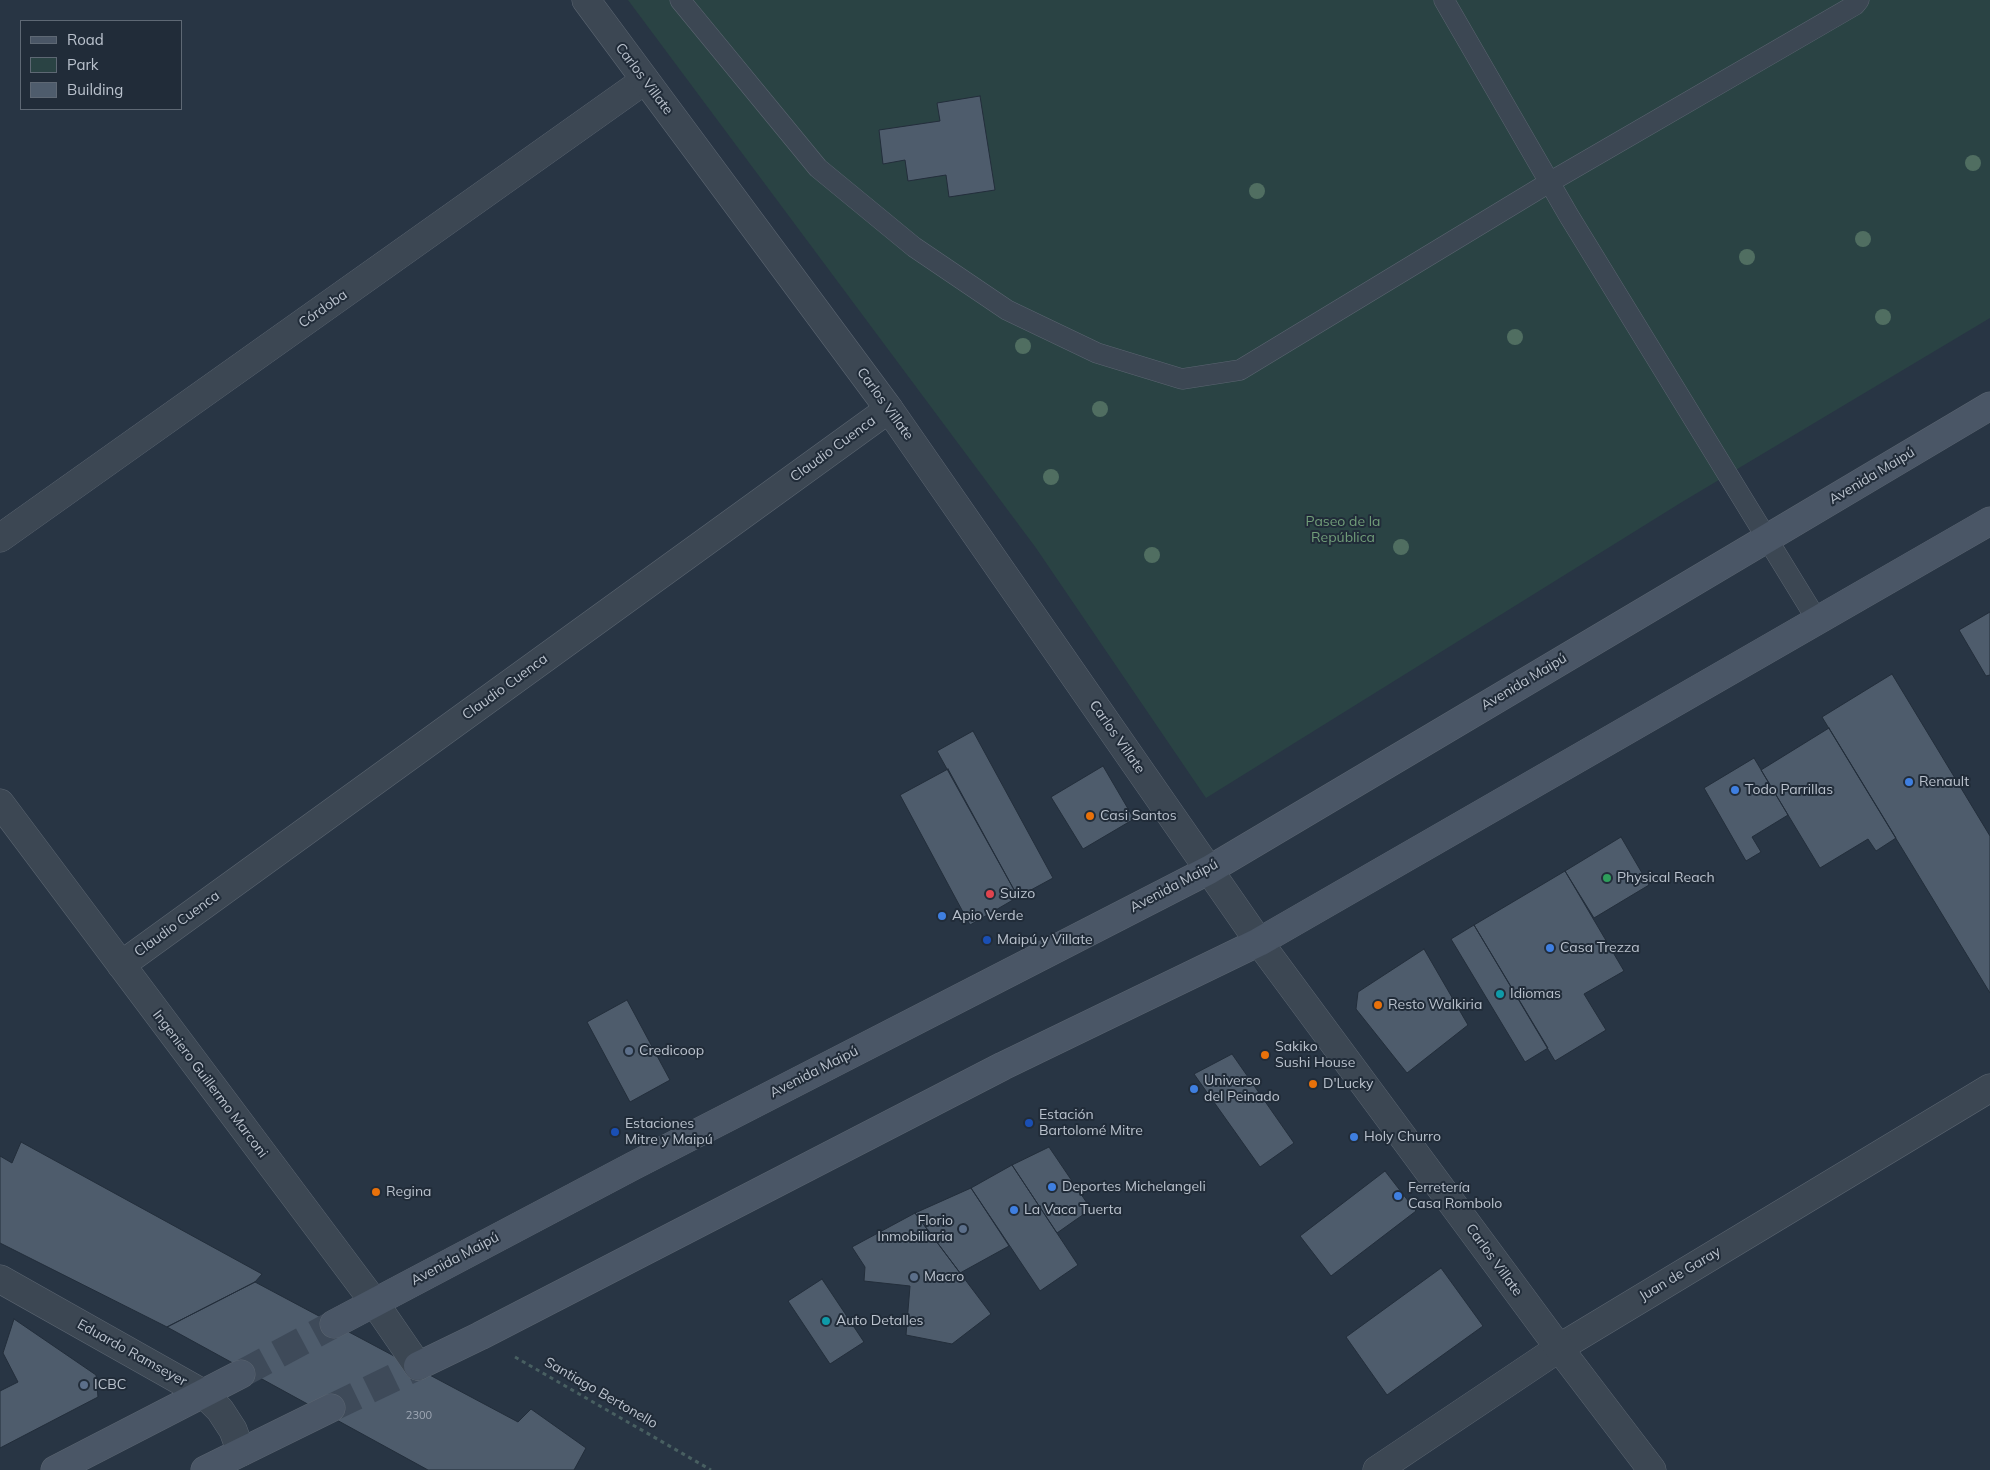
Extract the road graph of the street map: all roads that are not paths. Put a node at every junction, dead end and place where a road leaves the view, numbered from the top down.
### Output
1 (586, 0) edge
2 (680, 0) edge
3 (1444, 0) edge
4 (1859, 0) edge
5 (645, 80) junction
6 (1550, 182) junction
7 (1990, 406) edge
8 (889, 409) junction
9 (1990, 521) edge
10 (0, 538) edge
11 (1768, 538) junction
12 (1817, 620) junction
13 (0, 803) edge
14 (1209, 870) junction
15 (1259, 942) junction
16 (121, 965) junction
17 (1990, 1088) edge
18 (0, 1279) edge
19 (374, 1302) junction
20 (334, 1324) tunnel mouth
21 (1559, 1348) junction
22 (418, 1366) joint
23 (241, 1374) tunnel mouth
24 (204, 1394) junction
25 (331, 1408) tunnel mouth
26 (241, 1452) junction
27 (55, 1470) edge
28 (205, 1470) edge
29 (1377, 1470) edge
30 (1652, 1470) edge

1 - 5 street, Carlos Villate
2 - 6 lane
3 - 6 lane
4 - 6 lane
5 - 8 street, Carlos Villate
5 - 10 street, Córdoba
6 - 11 lane
7 - 11 main road, Avenida Maipú
8 - 14 street, Carlos Villate
8 - 16 street, Claudio Cuenca
9 - 12 main road
11 - 12 lane
11 - 14 main road, Avenida Maipú
12 - 15 main road
13 - 16 street, Ingeniero Guillermo Marconi
14 - 15 street, Carlos Villate
14 - 19 main road, Avenida Maipú
15 - 21 street, Carlos Villate
15 - 22 main road
16 - 19 street, Ingeniero Guillermo Marconi
17 - 21 street, Juan de Garay
18 - 24 street, Eduardo Ramseyer
19 - 20 main road, Avenida Maipú
19 - 22 street, Ingeniero Guillermo Marconi
21 - 29 street, Juan de Garay
21 - 30 street, Carlos Villate
23 - 24 main road
24 - 26 street, Eduardo Ramseyer
24 - 27 main road
25 - 26 main road
26 - 28 main road

